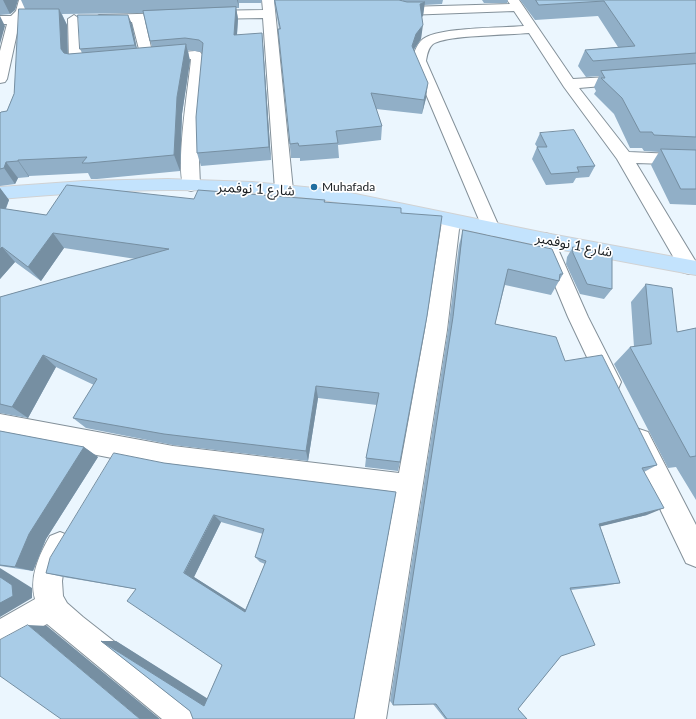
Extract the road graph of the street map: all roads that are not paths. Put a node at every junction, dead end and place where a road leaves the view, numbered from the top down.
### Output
1 (25, 0) edge
2 (394, 0) edge
3 (516, 3) edge
4 (268, 7) edge
5 (74, 19) junction
6 (138, 19) junction
7 (0, 20) edge
8 (14, 20) junction
9 (532, 29) junction
10 (112, 62) edge
11 (0, 79) edge
12 (640, 79) edge
13 (569, 84) junction
14 (624, 157) junction
15 (696, 160) edge
16 (191, 185) junction
17 (284, 190) junction
18 (0, 193) edge
19 (451, 221) junction
20 (491, 229) junction
21 (545, 240) junction
22 (692, 267) edge
23 (619, 399) edge
24 (629, 420) edge
25 (1, 428) edge
26 (408, 487) junction
27 (74, 521) edge
28 (696, 553) edge
29 (51, 606) junction
30 (0, 635) edge
31 (371, 718) edge
32 (188, 719) edge

1 - 8 street
2 - 3 street
3 - 9 street
4 - 6 street
4 - 17 street
5 - 6 street
5 - 8 street
5 - 10 street
6 - 16 street
7 - 8 street
8 - 11 street
9 - 13 street
9 - 20 street
12 - 13 street
13 - 14 street
14 - 15 street
14 - 22 street
16 - 17 main road, شارع 1 نوفمبر
16 - 18 main road, شارع 1 نوفمبر
17 - 19 main road, شارع 1 نوفمبر
19 - 20 main road, شارع 1 نوفمبر
19 - 26 street
20 - 21 main road, شارع 1 نوفمبر
21 - 22 main road, شارع 1 نوفمبر
21 - 23 street
24 - 28 street
25 - 26 street
26 - 31 street
27 - 29 street
29 - 30 street
29 - 32 street

